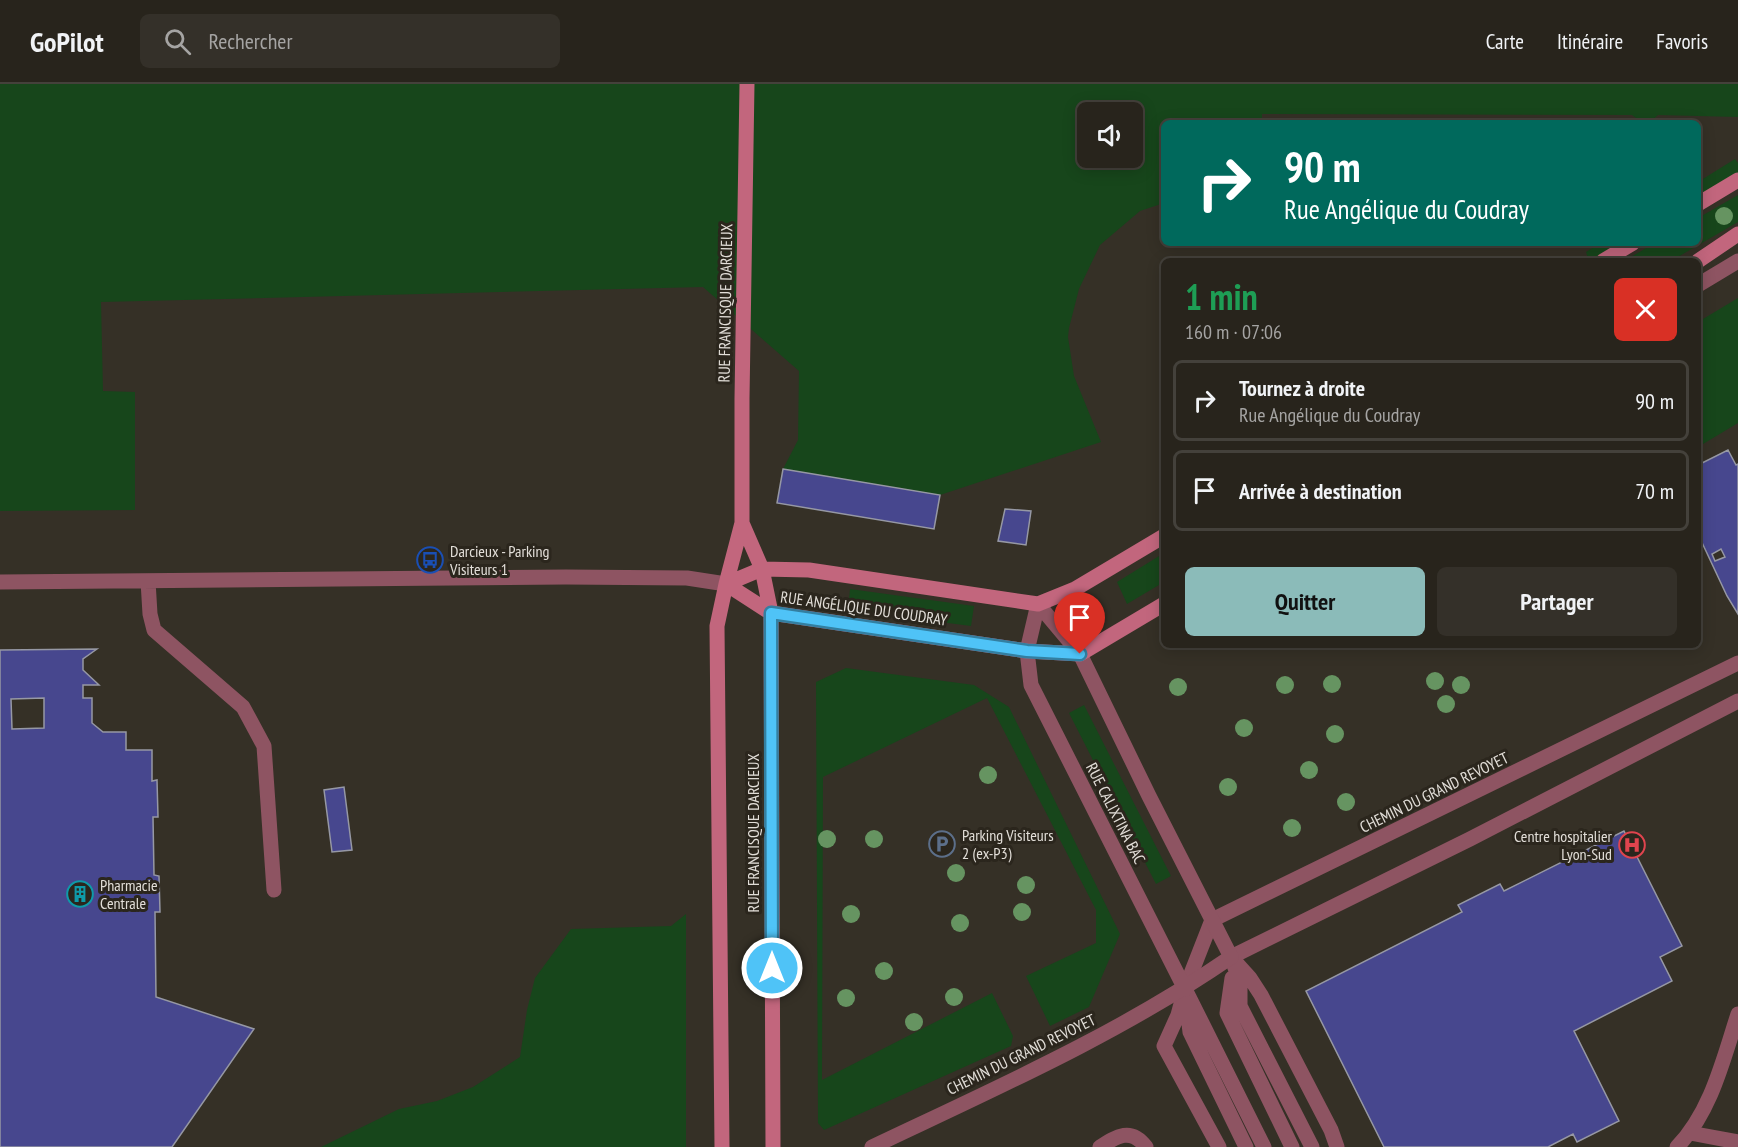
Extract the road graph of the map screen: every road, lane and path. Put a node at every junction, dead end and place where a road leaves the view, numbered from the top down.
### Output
1 (747, 84) edge
2 (1738, 180) edge
3 (1701, 202) edge
4 (1738, 234) edge
5 (1628, 246) edge
6 (1608, 258) edge
7 (1701, 259) edge
8 (1738, 261) edge
9 (1701, 283) edge
10 (742, 523) junction
11 (1161, 538) edge
12 (762, 569) junction
13 (148, 581) junction
14 (0, 582) edge
15 (726, 584) junction
16 (1038, 604) junction
17 (1161, 606) edge
18 (771, 613) junction
19 (1027, 651) junction
20 (1080, 654) junction
21 (1738, 663) edge
22 (1738, 701) edge
23 (274, 890) dead end
24 (1212, 920) junction
25 (1231, 957) junction
26 (1185, 988) junction
27 (1738, 1014) edge
28 (1690, 1133) junction
29 (1738, 1142) edge
30 (722, 1147) edge
31 (773, 1147) edge
32 (872, 1147) edge
33 (1100, 1147) edge
34 (1146, 1147) edge
35 (1219, 1147) edge
36 (1246, 1147) edge
37 (1264, 1147) edge
38 (1292, 1147) edge
39 (1312, 1147) edge
40 (1337, 1147) edge
41 (1677, 1147) edge

1 - 10 street, RUE FRANCISQUE DARCIEUX
2 - 3 street
4 - 7 street
5 - 6 street
8 - 9 street
10 - 12 street, RUE FRANCISQUE DARCIEUX
10 - 15 street, RUE FRANCISQUE DARCIEUX
11 - 16 street
12 - 15 street, RUE ANGÉLIQUE DU COUDRAY
12 - 16 street, RUE ANGÉLIQUE DU COUDRAY
12 - 18 street, RUE FRANCISQUE DARCIEUX
13 - 14 street
13 - 15 street
13 - 23 street
15 - 18 street, RUE ANGÉLIQUE DU COUDRAY
15 - 30 street, RUE FRANCISQUE DARCIEUX
16 - 19 street, RUE CALIXTINA BAC
16 - 20 street
17 - 20 street
18 - 19 street, RUE ANGÉLIQUE DU COUDRAY
18 - 31 street, RUE FRANCISQUE DARCIEUX
19 - 20 street, RUE ANGÉLIQUE DU COUDRAY
19 - 26 street, RUE CALIXTINA BAC
20 - 24 street
21 - 24 street, CHEMIN DU GRAND REVOYET
22 - 25 street, CHEMIN DU GRAND REVOYET
24 - 25 street
24 - 26 street
25 - 26 street, CHEMIN DU GRAND REVOYET
25 - 38 street
25 - 39 street
25 - 40 street
26 - 32 street, CHEMIN DU GRAND REVOYET
26 - 35 street
26 - 36 street
26 - 37 street, RUE CALIXTINA BAC
27 - 28 street
28 - 29 street
28 - 41 street
33 - 34 street

